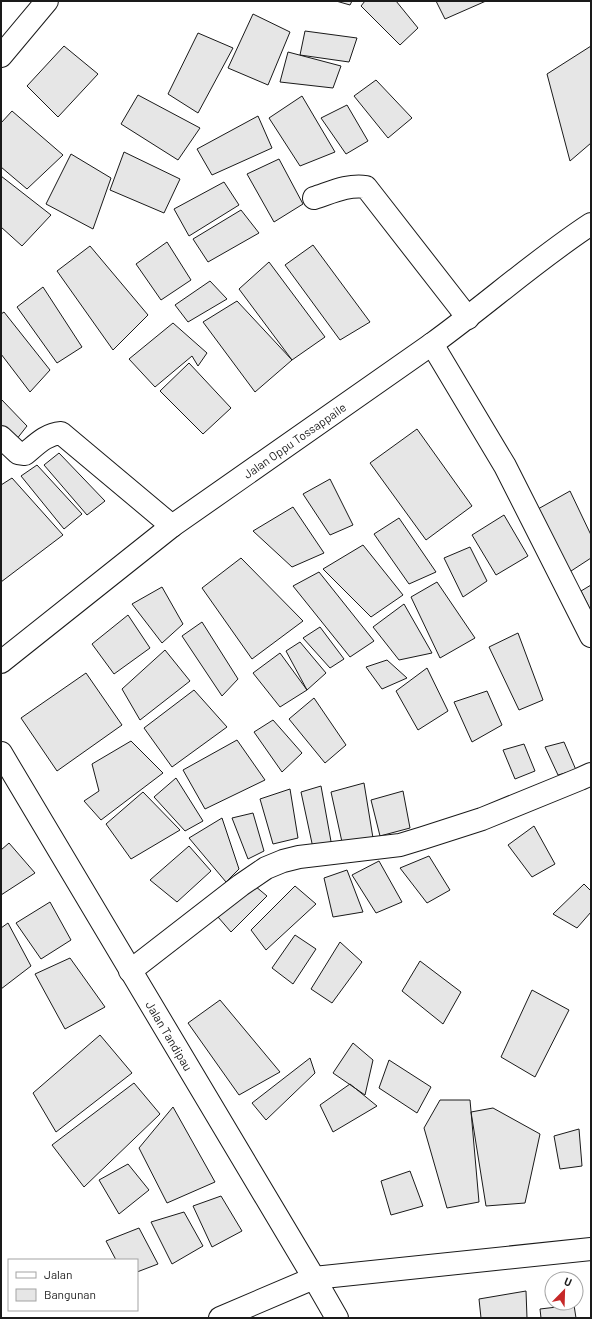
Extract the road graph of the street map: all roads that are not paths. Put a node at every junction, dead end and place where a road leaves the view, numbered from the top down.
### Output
1 (47, 1) edge
2 (1, 56) edge
3 (314, 198) dead end
4 (591, 224) edge
5 (468, 318) junction
6 (432, 344) junction
7 (1, 437) edge
8 (172, 526) junction
9 (591, 636) edge
10 (1, 662) edge
11 (1, 753) edge
12 (591, 774) edge
13 (130, 971) junction
14 (591, 1249) edge
15 (314, 1278) junction
16 (220, 1318) edge
17 (337, 1318) edge

1 - 2 street
3 - 5 street
4 - 5 street, Jalan Oppu Tossappaile
5 - 6 street, Jalan Oppu Tossappaile
6 - 8 street, Jalan Oppu Tossappaile
6 - 9 street
7 - 8 street
8 - 10 street, Jalan Oppu Tossappaile
11 - 13 street, Jalan Tandipau
12 - 13 street
13 - 15 street, Jalan Tandipau
14 - 15 street
15 - 16 street
15 - 17 street, Jalan Tandipau

